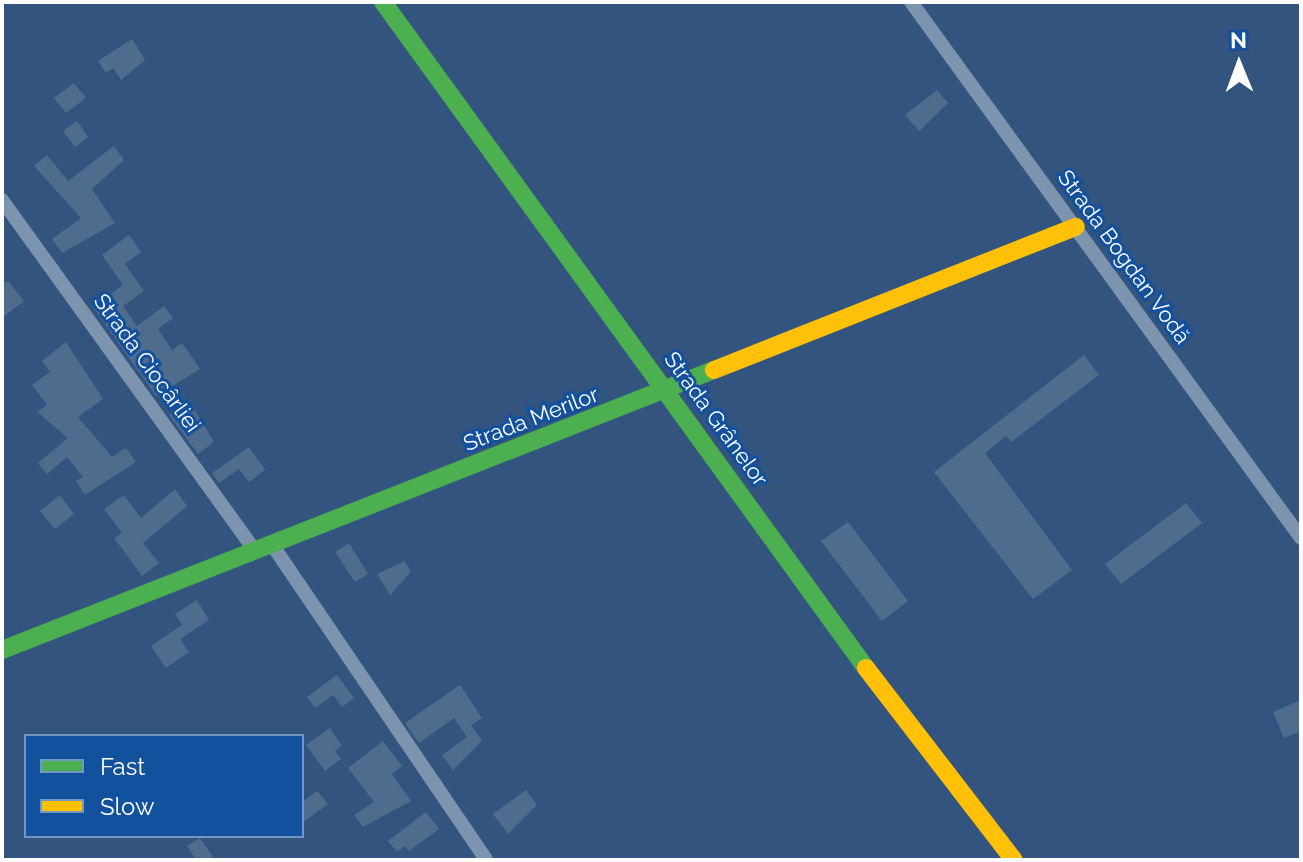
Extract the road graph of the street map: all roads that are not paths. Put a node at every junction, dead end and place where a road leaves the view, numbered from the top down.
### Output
1 (383, 2) edge
2 (911, 2) edge
3 (2, 200) edge
4 (1076, 227) junction
5 (667, 392) junction
6 (1301, 538) edge
7 (264, 549) junction
8 (2, 650) edge
9 (486, 860) edge
10 (1014, 860) edge

1 - 5 street, Strada Grânelor
2 - 4 street, Strada Bogdan Vodă
3 - 7 street, Strada Ciocârliei
4 - 5 street, Strada Merilor
4 - 6 street, Strada Bogdan Vodă
5 - 7 street, Strada Merilor
5 - 10 street, Strada Grânelor
7 - 8 street, Strada Merilor
7 - 9 street, Strada Ciocârliei

